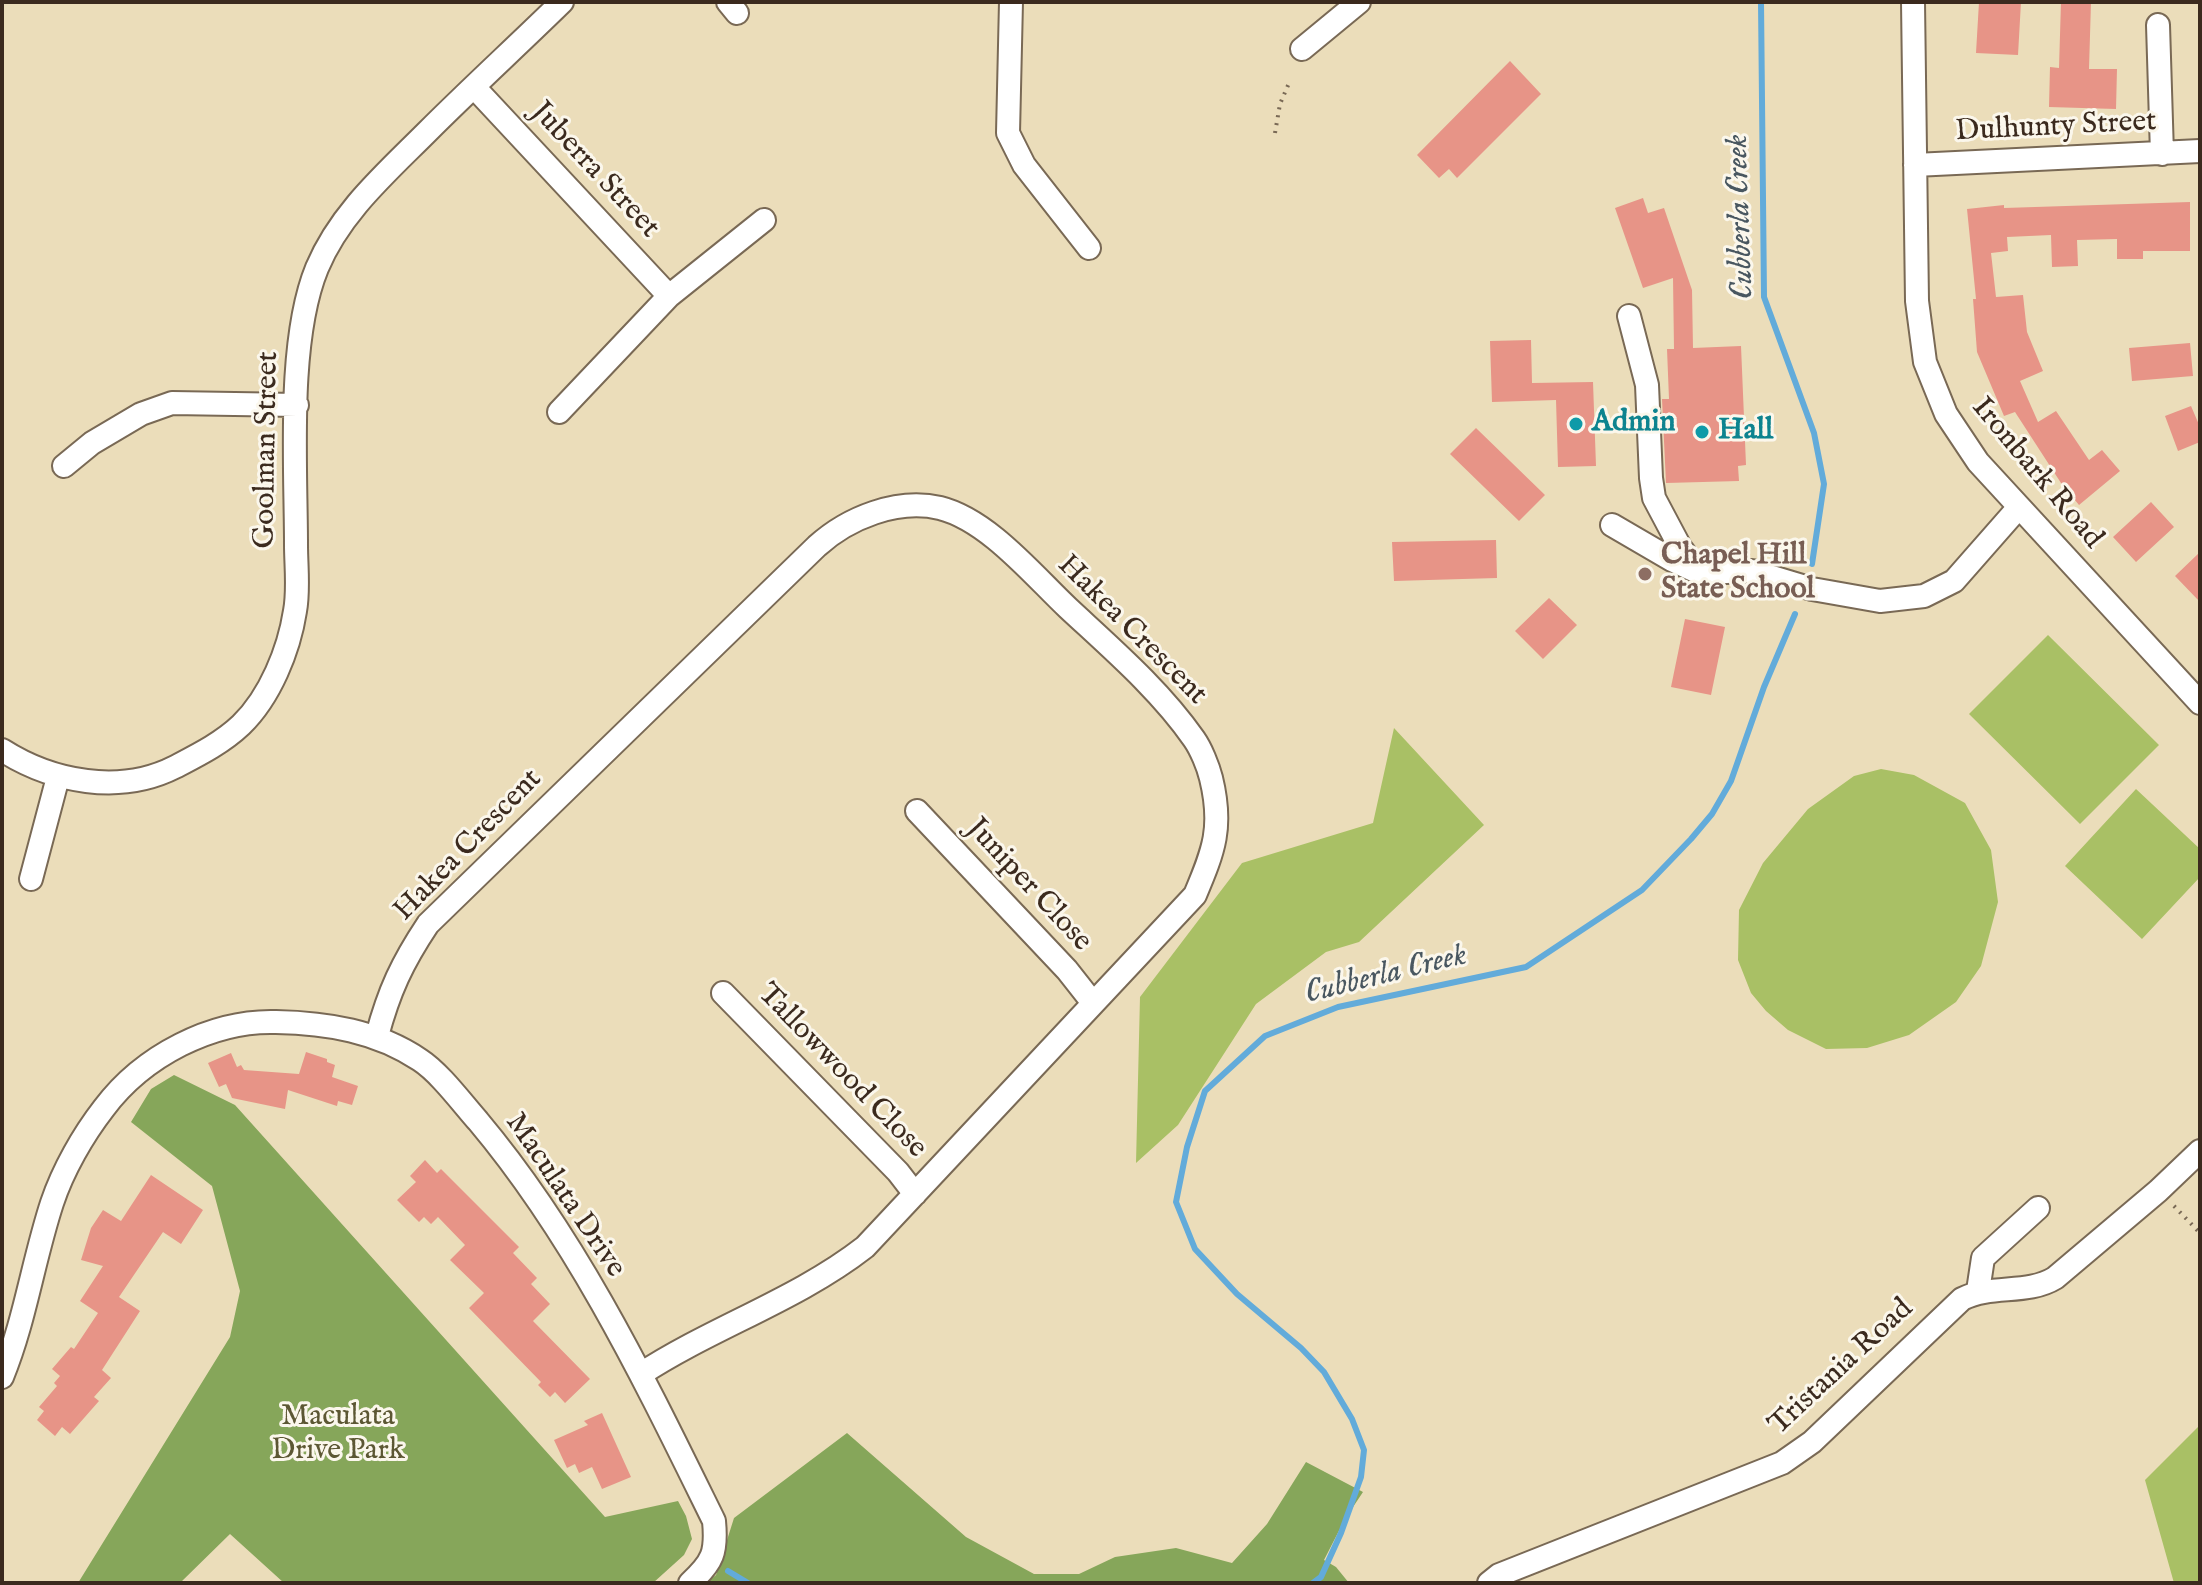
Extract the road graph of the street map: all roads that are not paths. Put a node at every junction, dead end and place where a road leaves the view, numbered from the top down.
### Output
1 (562, 2) edge
2 (1011, 2) edge
3 (1359, 2) edge
4 (1913, 2) edge
5 (2158, 25) dead end
6 (1302, 49) dead end
7 (474, 87) junction
8 (2200, 151) edge
9 (2162, 154) junction
10 (1915, 165) junction
11 (764, 220) dead end
12 (1089, 248) dead end
13 (669, 296) junction
14 (1629, 316) dead end
15 (297, 405) junction
16 (559, 412) dead end
17 (64, 466) dead end
18 (2019, 507) junction
19 (1612, 525) dead end
20 (1700, 573) junction
21 (2200, 703) edge
22 (2, 750) edge
23 (58, 777) junction
24 (917, 811) dead end
25 (31, 879) dead end
26 (723, 993) dead end
27 (1093, 1003) junction
28 (377, 1036) junction
29 (2200, 1151) edge
30 (915, 1194) junction
31 (2038, 1208) dead end
32 (1978, 1291) junction
33 (641, 1374) junction
34 (2, 1377) edge
35 (690, 1583) edge
36 (1489, 1583) edge

1 - 7 street, Goolman Street
2 - 12 street
3 - 6 street
4 - 10 street, Ironbark Road
5 - 9 street
7 - 13 street, Juberra Street
7 - 15 street, Goolman Street
8 - 9 street, Dulhunty Street
9 - 10 street, Dulhunty Street
10 - 18 street, Ironbark Road
11 - 13 street
13 - 16 street
14 - 20 street
15 - 17 street
15 - 23 street, Goolman Street
18 - 20 street
18 - 21 street, Ironbark Road
19 - 20 street
22 - 23 street, Goolman Street
23 - 25 street
24 - 27 street, Juniper Close
26 - 30 street, Tallowwood Close
27 - 28 street, Hakea Crescent
27 - 30 street, Hakea Crescent
28 - 33 street, Maculata Drive
28 - 34 street, Maculata Drive
29 - 32 street, Tristania Road
30 - 33 street, Hakea Crescent
31 - 32 street
32 - 36 street, Tristania Road
33 - 35 street, Maculata Drive

